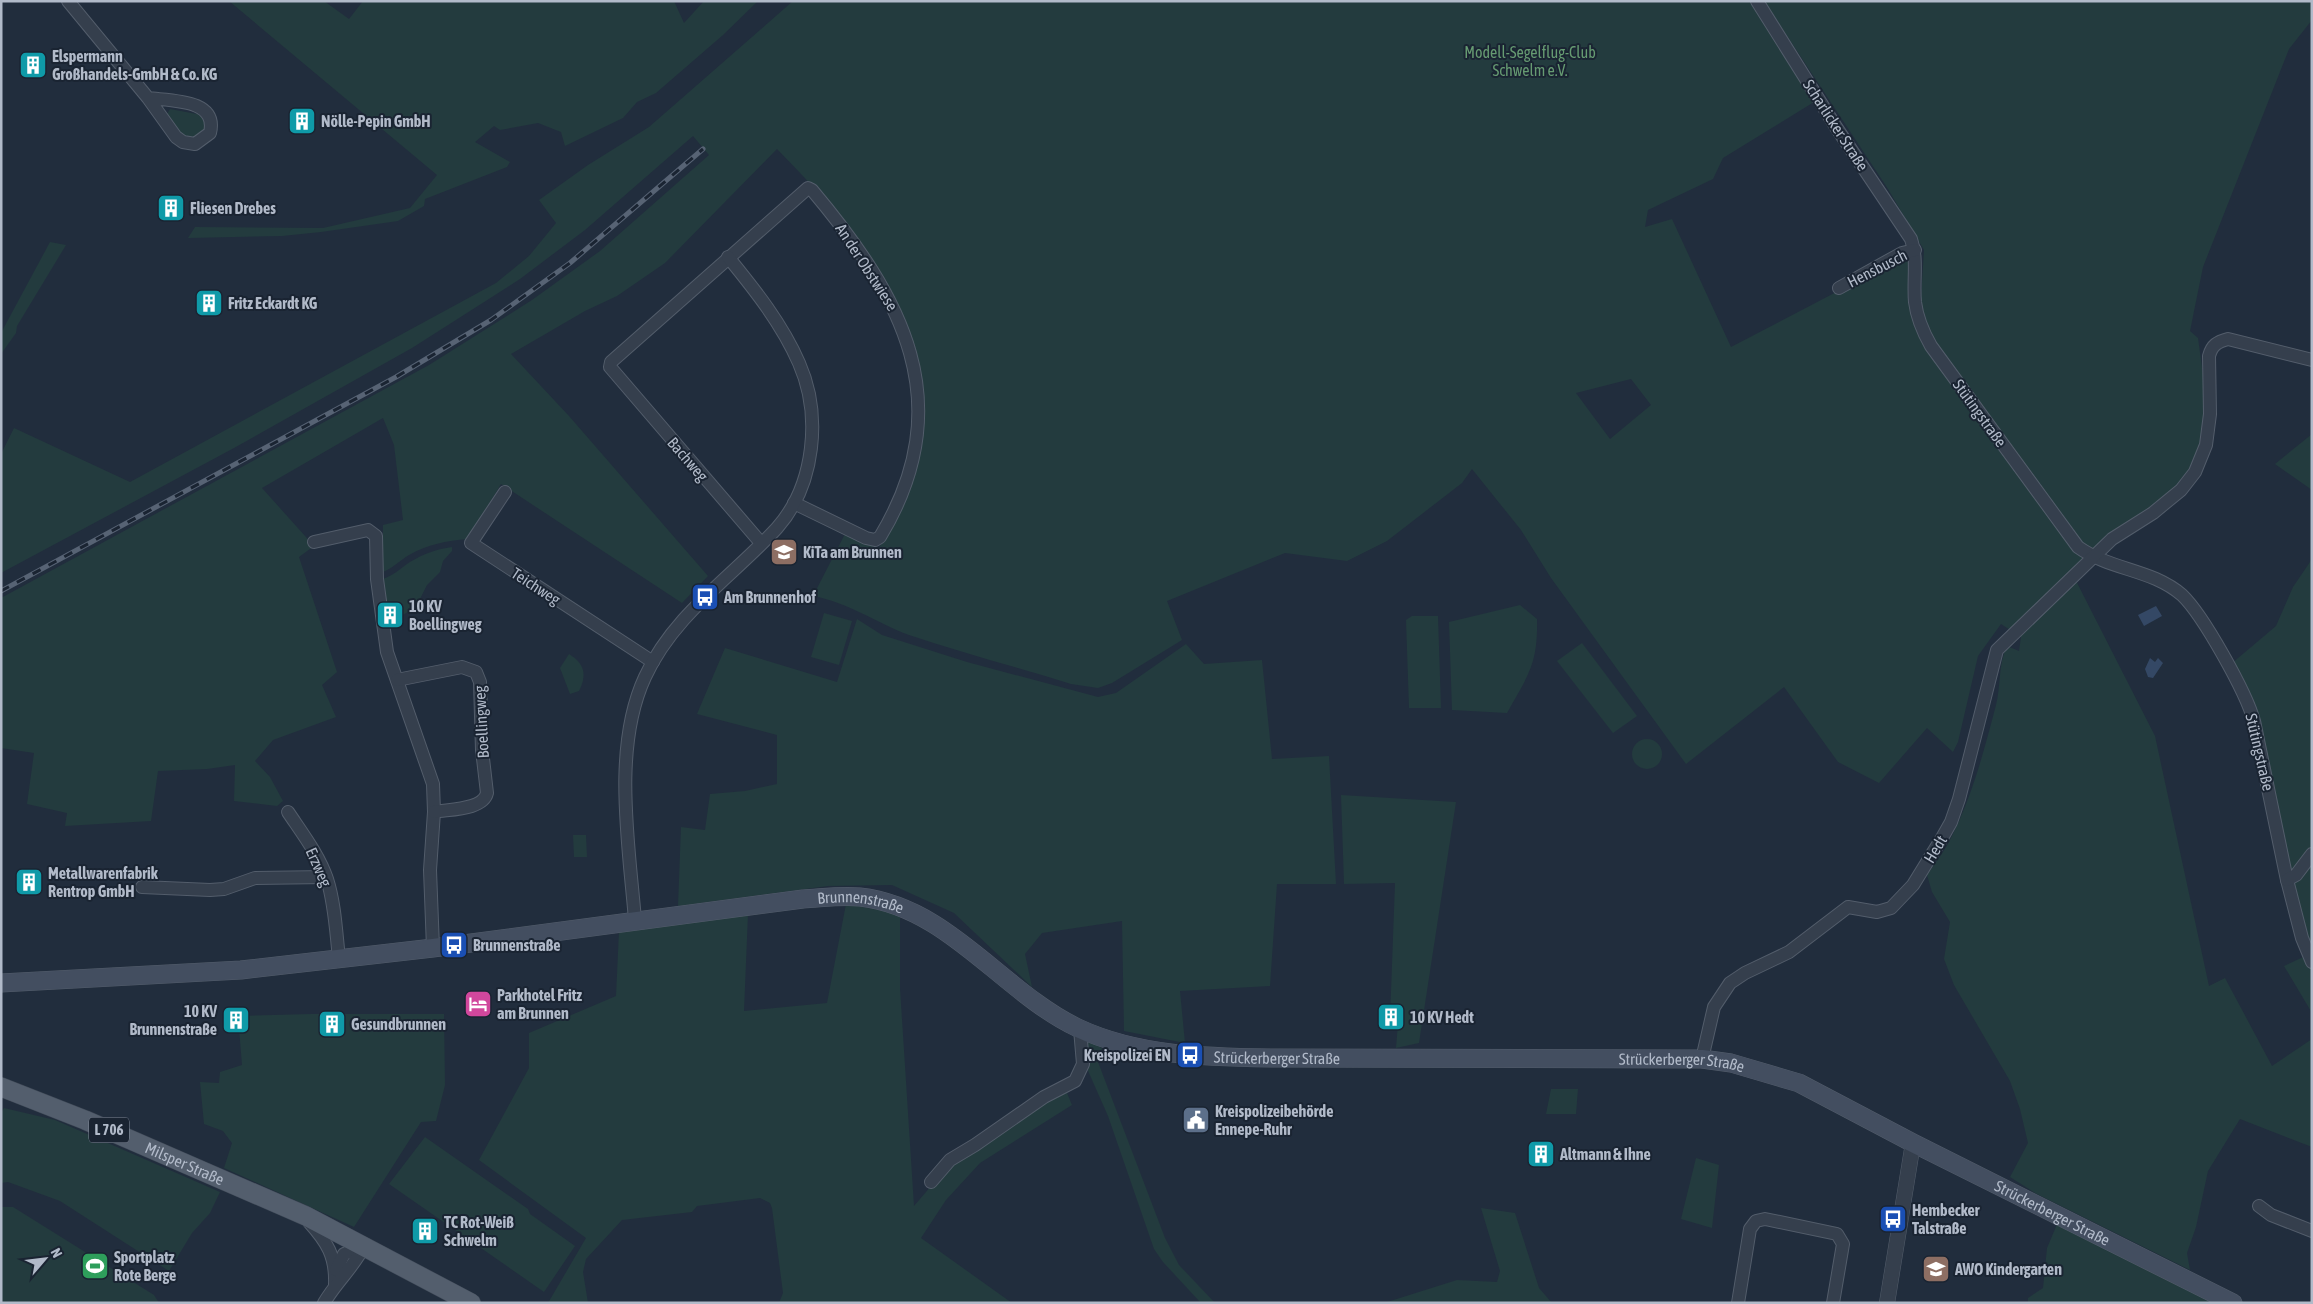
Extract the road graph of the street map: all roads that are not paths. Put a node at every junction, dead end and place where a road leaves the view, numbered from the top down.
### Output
1 (68, 1) edge
2 (1756, 1) edge
3 (148, 98) junction
4 (1915, 250) junction
5 (728, 257) junction
6 (1839, 288) dead end
7 (2312, 360) edge
8 (505, 492) dead end
9 (794, 503) junction
10 (314, 542) dead end
11 (761, 543) junction
12 (2092, 557) junction
13 (653, 662) junction
14 (397, 680) junction
15 (288, 812) dead end
16 (434, 812) junction
17 (2312, 854) edge
18 (326, 878) junction
19 (2287, 880) junction
20 (142, 887) dead end
21 (913, 913) joint
22 (634, 920) junction
23 (433, 948) junction
24 (339, 958) junction
25 (2312, 962) edge
26 (1, 982) edge
27 (1080, 1029) junction
28 (1702, 1059) junction
29 (1, 1088) edge
30 (1913, 1143) junction
31 (931, 1182) dead end
32 (2259, 1206) dead end
33 (303, 1215) junction
34 (2312, 1232) edge
35 (364, 1246) junction
36 (336, 1270) junction
37 (335, 1284) junction
38 (324, 1303) edge
39 (471, 1303) edge
40 (1738, 1303) edge
41 (1832, 1303) edge
42 (1887, 1303) edge
43 (2233, 1303) edge

1 - 3 street
2 - 4 street, Scharlicker Straße
3 - 3 street
4 - 6 street, Hensbusch
4 - 12 street, Stütingstraße
5 - 9 street
5 - 9 street, An der Obstwiese
5 - 11 street, Bachweg
7 - 12 street
8 - 13 street, Teichweg
9 - 11 street
10 - 14 street
11 - 13 street
12 - 19 street, Stütingstraße
12 - 28 street, Hedt
13 - 22 street
14 - 16 street
14 - 16 street, Boellingweg
15 - 18 street, Erzweg
16 - 23 street
17 - 19 street
18 - 20 street
18 - 24 street, Erzweg
19 - 25 street, Stütingstraße
21 - 22 main road, Brunnenstraße
21 - 27 main road, Strückerberger Straße
22 - 23 main road, Brunnenstraße
23 - 24 main road, Brunnenstraße
24 - 26 main road, Brunnenstraße
27 - 28 main road, Strückerberger Straße
27 - 31 street
28 - 30 main road, Strückerberger Straße
29 - 33 main road, Milsper Straße / L 706
30 - 42 street
30 - 43 main road, Strückerberger Straße
32 - 34 street
33 - 35 main road, Milsper Straße / L 706
33 - 36 street
35 - 36 street
35 - 37 street
35 - 39 main road, L 706
36 - 37 street
37 - 38 street
40 - 41 street

